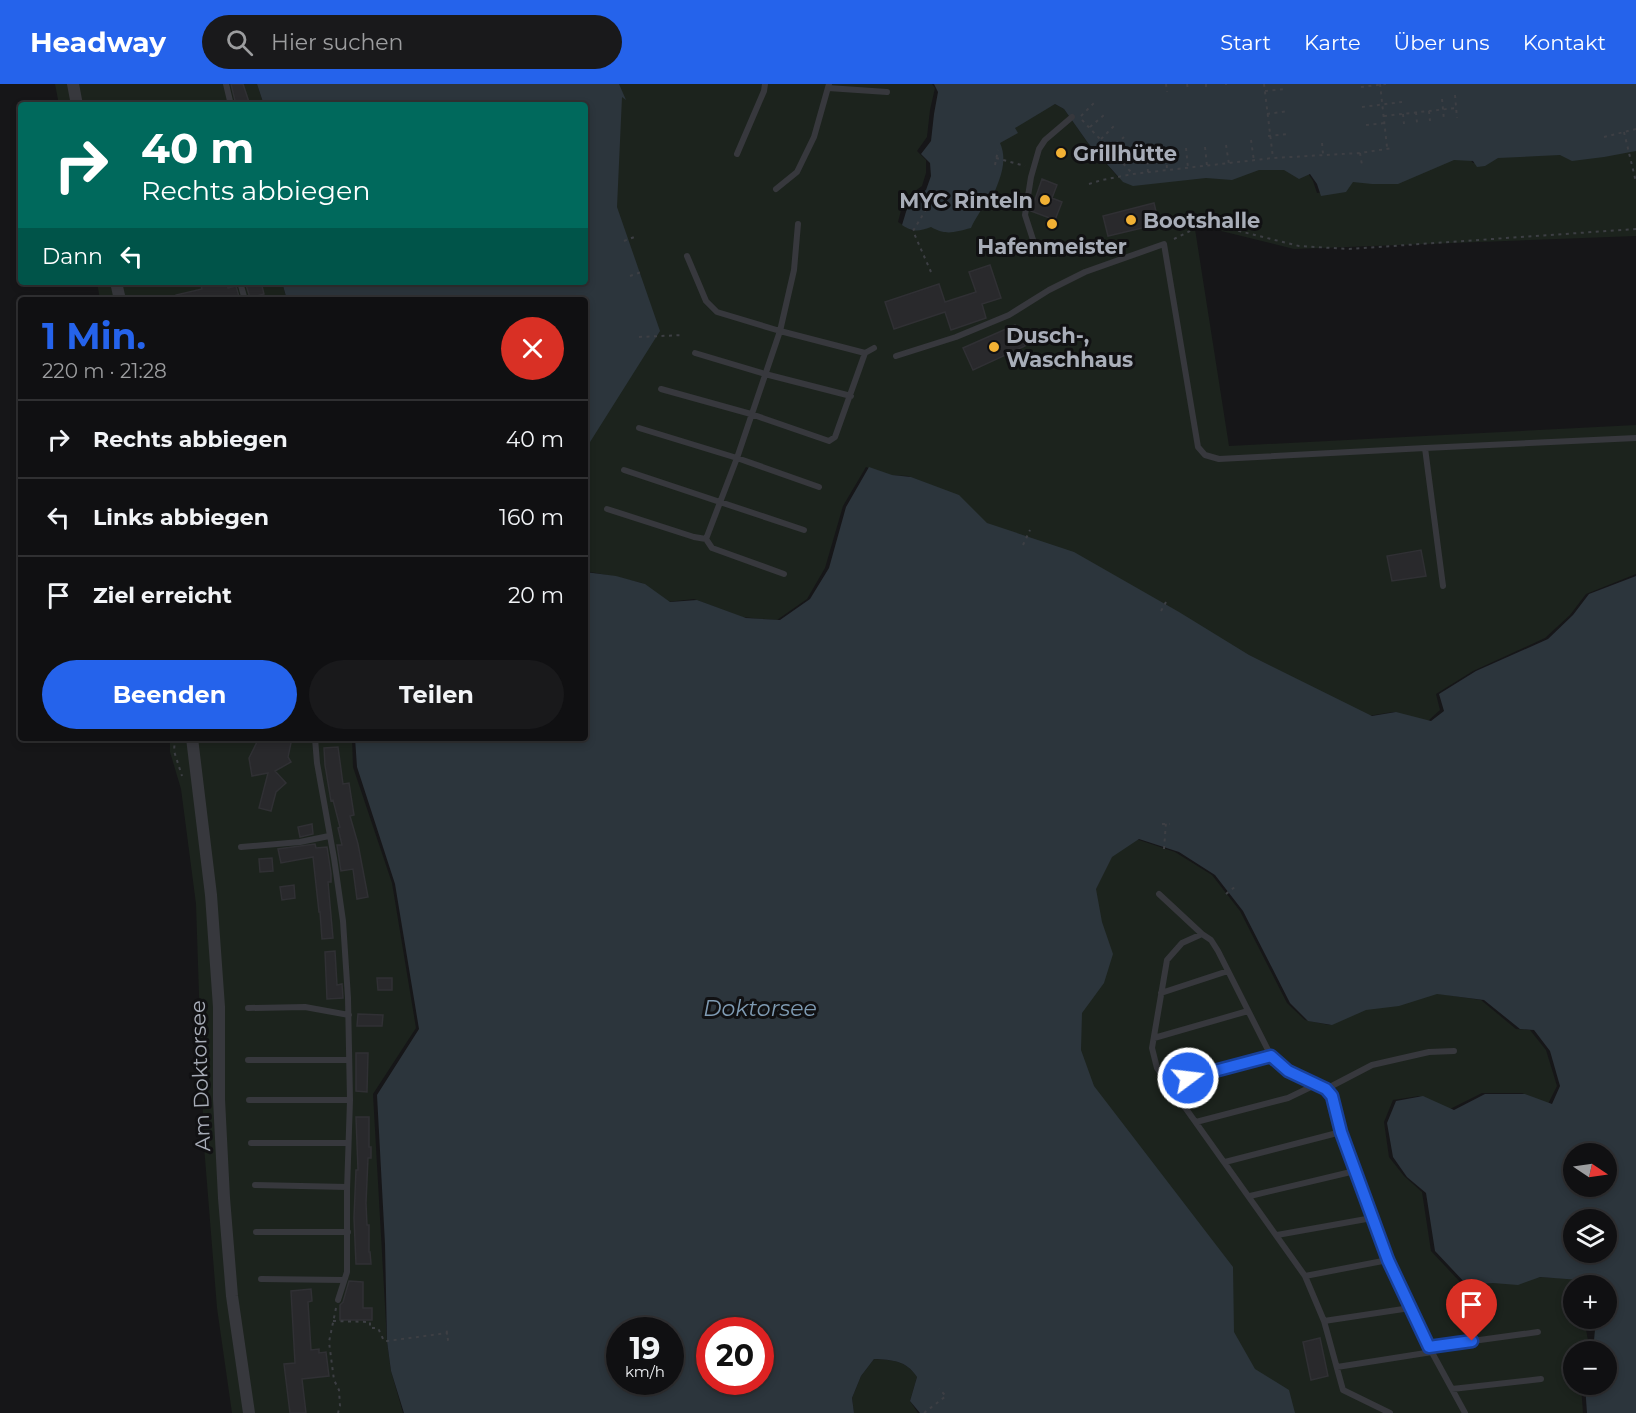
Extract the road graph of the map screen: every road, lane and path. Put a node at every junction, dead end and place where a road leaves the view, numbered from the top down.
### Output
1 (73, 84) edge
2 (226, 84) edge
3 (765, 84) edge
4 (1166, 84) edge
5 (1187, 84) edge
6 (1264, 84) edge
7 (1380, 84) edge
8 (1386, 84) edge
9 (828, 86) edge
10 (1361, 87) dead end
11 (1188, 89) dead end
12 (1286, 89) dead end
13 (1265, 91) dead end
14 (887, 92) dead end
15 (1167, 92) dead end
16 (1455, 95) dead end
17 (1442, 99) dead end
18 (76, 102) edge
19 (230, 102) edge
20 (1402, 102) dead end
21 (1094, 103) dead end
22 (1382, 104) junction
23 (1362, 107) dead end
24 (1456, 108) junction
25 (1443, 109) junction
26 (1289, 111) dead end
27 (1429, 111) junction
28 (1416, 112) junction
29 (1268, 114) dead end
30 (1403, 114) junction
31 (1104, 115) dead end
32 (1384, 116) junction
33 (1072, 117) dead end
34 (1457, 118) dead end
35 (1444, 120) dead end
36 (1430, 121) dead end
37 (1385, 123) junction
38 (1417, 123) dead end
39 (1404, 124) dead end
40 (1366, 125) dead end
41 (1114, 126) dead end
42 (1089, 128) junction
43 (1636, 129) edge
44 (1624, 132) junction
45 (1289, 134) dead end
46 (1268, 136) dead end
47 (1124, 137) dead end
48 (1604, 137) dead end
49 (1100, 140) junction
50 (1251, 140) dead end
51 (1322, 143) dead end
52 (1226, 145) dead end
53 (1205, 147) dead end
54 (1135, 148) dead end
55 (1186, 148) dead end
56 (1387, 148) junction
57 (1393, 148) dead end
58 (998, 150) dead end
59 (1110, 150) junction
60 (1166, 150) dead end
61 (1360, 153) junction
62 (736, 154) dead end
63 (1146, 154) dead end
64 (1323, 154) junction
65 (996, 158) junction
66 (1273, 158) junction
67 (1120, 161) junction
68 (1254, 161) junction
69 (1229, 164) junction
70 (994, 165) dead end
71 (1362, 165) dead end
72 (1028, 166) dead end
73 (1207, 166) dead end
74 (1188, 168) junction
75 (1167, 171) dead end
76 (1148, 172) dead end
77 (1133, 174) junction
78 (1636, 182) edge
79 (1089, 184) dead end
80 (776, 189) dead end
81 (933, 198) dead end
82 (798, 224) dead end
83 (1635, 228) edge
84 (636, 236) dead end
85 (624, 241) dead end
86 (1164, 244) junction
87 (1037, 252) dead end
88 (687, 256) dead end
89 (644, 271) dead end
90 (931, 272) dead end
91 (630, 276) dead end
92 (780, 331) junction
93 (682, 335) dead end
94 (639, 337) dead end
95 (874, 348) dead end
96 (695, 353) dead end
97 (865, 353) junction
98 (896, 356) dead end
99 (765, 374) junction
100 (661, 389) dead end
101 (851, 396) junction
102 (751, 414) junction
103 (639, 428) dead end
104 (1636, 438) edge
105 (1425, 448) junction
106 (737, 458) junction
107 (624, 470) dead end
108 (819, 487) dead end
109 (721, 502) junction
110 (607, 509) dead end
111 (804, 530) dead end
112 (1030, 530) dead end
113 (706, 539) junction
114 (1023, 545) dead end
115 (784, 574) dead end
116 (1443, 586) dead end
117 (1166, 602) dead end
118 (1161, 611) dead end
119 (192, 741) edge
120 (315, 741) edge
121 (1166, 822) dead end
122 (1162, 824) dead end
123 (1170, 824) dead end
124 (329, 836) junction
125 (241, 847) dead end
126 (1164, 849) dead end
127 (1236, 886) dead end
128 (1159, 894) dead end
129 (1226, 894) dead end
130 (1202, 934) junction
131 (1228, 971) junction
132 (1161, 993) junction
133 (248, 1008) dead end
134 (1248, 1011) junction
135 (349, 1015) junction
136 (1154, 1038) junction
137 (1454, 1052) dead end
138 (1271, 1056) junction
139 (248, 1060) dead end
140 (350, 1060) junction
141 (1168, 1084) junction
142 (1317, 1084) junction
143 (1326, 1089) junction
144 (249, 1100) dead end
145 (350, 1100) junction
146 (1196, 1122) junction
147 (1341, 1132) junction
148 (251, 1143) dead end
149 (348, 1143) junction
150 (1225, 1162) junction
151 (1355, 1171) junction
152 (255, 1185) dead end
153 (347, 1187) junction
154 (1250, 1196) junction
155 (1372, 1218) junction
156 (256, 1232) dead end
157 (348, 1232) junction
158 (1278, 1235) junction
159 (1388, 1260) junction
160 (1305, 1276) junction
161 (261, 1279) dead end
162 (344, 1280) junction
163 (338, 1300) joint
164 (1410, 1308) junction
165 (333, 1321) junction
166 (1324, 1321) junction
167 (446, 1326) dead end
168 (1538, 1332) dead end
169 (1430, 1349) junction
170 (1337, 1367) junction
171 (1541, 1379) dead end
172 (939, 1389) dead end
173 (1452, 1389) junction
174 (249, 1413) edge
175 (338, 1413) edge
176 (924, 1413) edge
177 (1390, 1413) edge
178 (1465, 1413) edge

1 - 18 street
2 - 19 lane
3 - 62 lane
4 - 15 path
5 - 11 path
6 - 66 path
7 - 8 path
7 - 10 path
7 - 22 path
9 - 14 lane
9 - 80 lane
12 - 13 path
16 - 24 path
17 - 25 path
20 - 22 path
21 - 42 path
22 - 23 path
22 - 32 path
24 - 25 path
24 - 34 path
25 - 27 path
25 - 35 path
26 - 29 path
27 - 28 path
27 - 36 path
28 - 30 path
28 - 38 path
30 - 32 path
30 - 39 path
31 - 42 path
32 - 37 path
33 - 87 lane
37 - 40 path
37 - 56 path
41 - 49 path
42 - 49 path
43 - 44 path
44 - 48 path
44 - 78 path
45 - 46 path
47 - 59 path
49 - 59 path
50 - 68 path
51 - 64 path
52 - 69 path
53 - 73 path
54 - 67 path
55 - 74 path
56 - 57 path
56 - 61 path
58 - 65 path
59 - 67 path
60 - 75 path
61 - 64 path
61 - 71 path
63 - 76 path
64 - 66 path
65 - 70 path
65 - 72 path
66 - 68 path
67 - 77 path
68 - 69 path
69 - 74 path
74 - 77 path
77 - 79 path
81 - 90 path
82 - 92 lane
83 - 86 path
84 - 85 path
86 - 98 lane
86 - 105 lane
88 - 92 lane
89 - 91 path
92 - 97 lane
92 - 99 lane
93 - 94 path
95 - 97 lane
96 - 99 lane
97 - 101 lane
99 - 101 lane
99 - 102 lane
100 - 102 lane
101 - 102 lane
102 - 106 lane
103 - 106 lane
104 - 105 lane
105 - 116 lane
106 - 108 lane
106 - 109 lane
107 - 109 lane
109 - 111 lane
109 - 113 lane
110 - 113 lane
112 - 114 path
113 - 115 lane
117 - 118 path
119 - 174 street, Am Doktorsee
120 - 124 lane
121 - 126 path
122 - 123 path
124 - 125 lane
124 - 135 lane
127 - 129 path
128 - 130 lane
130 - 131 lane
130 - 132 lane
131 - 132 lane
131 - 134 lane
132 - 136 lane
133 - 135 lane
134 - 136 lane
134 - 138 lane
135 - 140 lane
136 - 141 lane
137 - 143 lane
138 - 141 lane
138 - 142 lane
139 - 140 lane
140 - 145 lane
141 - 146 lane
142 - 143 lane
142 - 146 lane
143 - 147 lane
144 - 145 lane
145 - 149 lane
146 - 150 lane
147 - 150 lane
147 - 151 lane
148 - 149 lane
149 - 153 lane
150 - 154 lane
151 - 154 lane
151 - 155 lane
152 - 153 lane
153 - 157 lane
154 - 158 lane
155 - 158 lane
155 - 159 lane
156 - 157 lane
157 - 162 lane
158 - 160 lane
159 - 160 lane
159 - 164 lane
160 - 166 lane
161 - 162 lane
162 - 163 lane
163 - 165 path
164 - 166 lane
164 - 169 lane
165 - 167 path
165 - 175 path
166 - 170 lane
168 - 169 lane
169 - 170 lane
169 - 173 lane
170 - 177 lane
171 - 173 lane
172 - 176 path
173 - 178 lane

